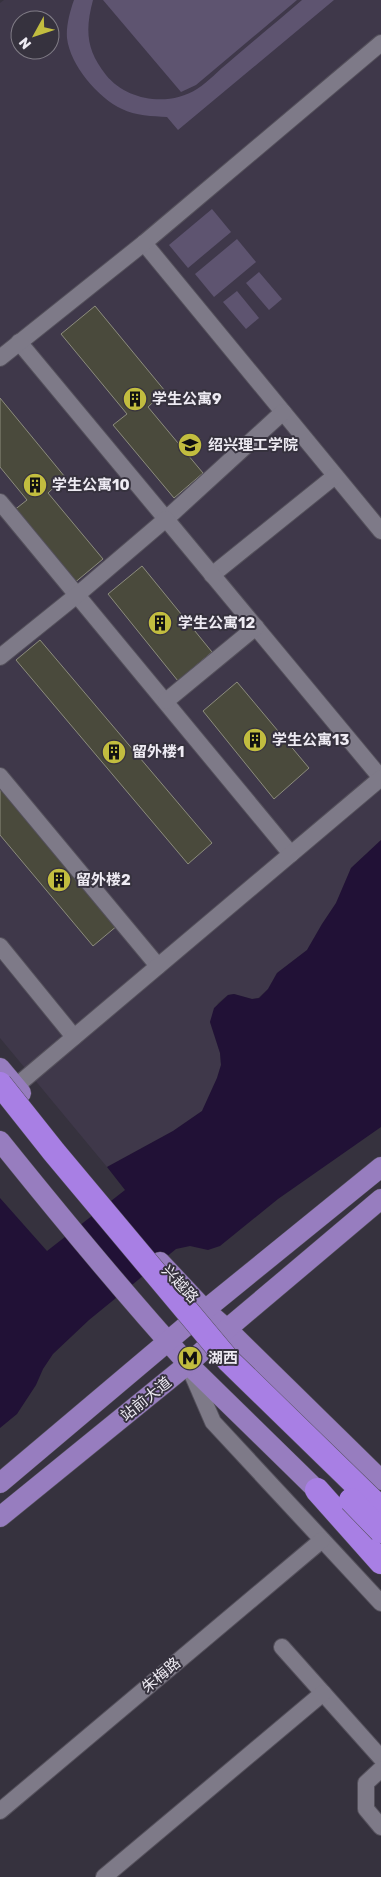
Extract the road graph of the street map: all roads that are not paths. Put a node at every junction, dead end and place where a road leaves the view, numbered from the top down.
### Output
1 (381, 43) edge
2 (144, 243) junction
3 (19, 342) junction
4 (0, 358) edge
5 (283, 412) junction
6 (335, 476) junction
7 (0, 502) edge
8 (166, 518) junction
9 (378, 520) edge
10 (212, 575) junction
11 (77, 595) junction
12 (256, 627) junction
13 (0, 657) edge
14 (166, 701) junction
15 (0, 776) edge
16 (381, 778) edge
17 (291, 854) junction
18 (0, 946) edge
19 (158, 966) junction
20 (74, 1037) junction
21 (0, 1068) edge
22 (8, 1085) edge
23 (0, 1108) edge
24 (0, 1141) edge
25 (381, 1167) edge
26 (381, 1199) edge
27 (205, 1310) junction
28 (228, 1329) junction
29 (168, 1342) junction
30 (188, 1364) junction
31 (381, 1480) edge
32 (0, 1483) edge
33 (316, 1490) junction
34 (381, 1509) edge
35 (0, 1517) edge
36 (381, 1531) edge
37 (322, 1540) junction
38 (381, 1552) edge
39 (381, 1562) edge
40 (381, 1603) edge
41 (282, 1647) dead end
42 (323, 1693) junction
43 (381, 1758) edge
44 (381, 1769) edge
45 (0, 1811) edge
46 (381, 1827) edge
47 (104, 1877) edge

1 - 2 street
2 - 3 street
2 - 5 street
3 - 4 street
3 - 8 street
5 - 6 street
5 - 8 street
6 - 9 street
6 - 10 street
7 - 11 street
8 - 10 street
8 - 11 street
10 - 12 street
11 - 13 street
11 - 14 street
12 - 14 street
12 - 16 street
14 - 17 street
15 - 19 street
16 - 17 street
17 - 19 street
18 - 20 street
19 - 20 street
20 - 22 street
21 - 22 main road, 兴越路
22 - 27 main road, 兴越路
22 - 34 highway, bridge
23 - 36 highway, bridge
24 - 29 main road
25 - 27 main road, 站前大道
26 - 28 main road, 站前大道
27 - 28 main road, 兴越路
27 - 29 main road, 站前大道
28 - 30 main road, 站前大道
28 - 31 main road, 兴越路
29 - 30 main road
29 - 32 main road, 站前大道
30 - 33 main road
30 - 35 main road, 站前大道
30 - 37 street
33 - 38 main road
33 - 39 highway
37 - 40 street
37 - 45 street, 朱梅路
41 - 42 street
42 - 43 street
42 - 47 street
44 - 46 street

